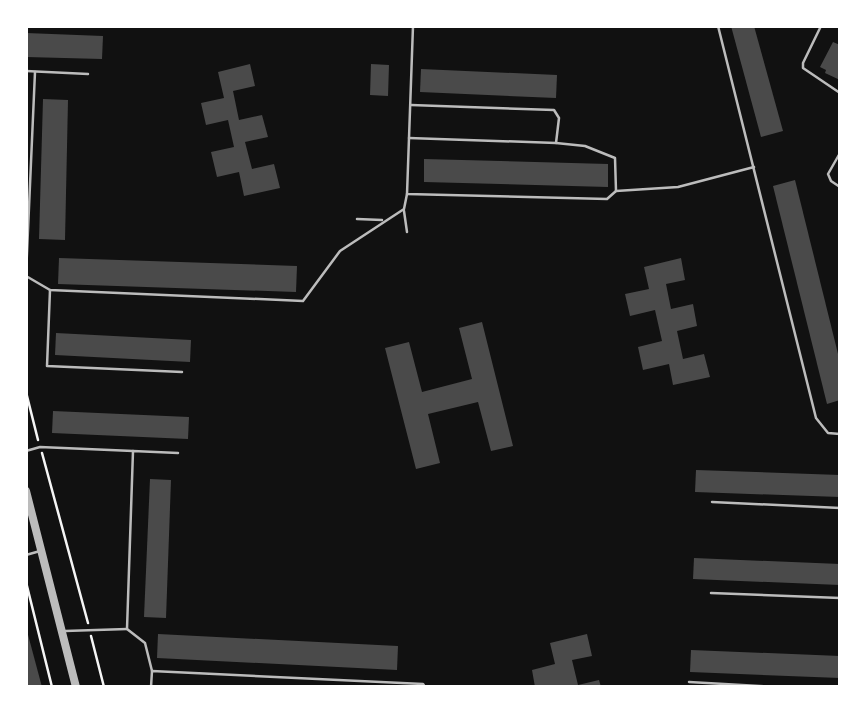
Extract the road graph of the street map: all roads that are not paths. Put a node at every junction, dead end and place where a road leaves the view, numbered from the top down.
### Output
1 (413, 26) edge
2 (718, 26) edge
3 (821, 26) edge
4 (26, 71) edge
5 (35, 72) junction
6 (88, 74) dead end
7 (840, 93) edge
8 (411, 105) junction
9 (410, 138) junction
10 (556, 143) junction
11 (840, 153) edge
12 (754, 167) junction
13 (840, 187) edge
14 (616, 191) junction
15 (407, 194) junction
16 (404, 209) junction
17 (357, 219) dead end
18 (384, 220) junction
19 (407, 232) dead end
20 (26, 276) edge
21 (50, 290) junction
22 (182, 372) dead end
23 (840, 434) edge
24 (26, 451) edge
25 (133, 452) junction
26 (178, 453) dead end
27 (26, 491) edge
28 (712, 502) dead end
29 (840, 509) edge
30 (41, 551) junction
31 (26, 555) edge
32 (711, 593) dead end
33 (840, 598) edge
34 (127, 629) junction
35 (62, 632) junction
36 (152, 671) junction
37 (689, 682) dead end
38 (76, 687) edge
39 (151, 687) edge
40 (425, 687) edge
41 (776, 687) edge

1 - 8 lane
2 - 12 lane
3 - 7 lane
4 - 5 lane
5 - 6 lane
5 - 20 lane
8 - 9 lane
8 - 10 lane
9 - 10 lane
9 - 15 lane
10 - 14 lane
11 - 13 lane
12 - 14 lane
12 - 23 lane
14 - 15 lane
15 - 16 lane
16 - 18 lane
16 - 19 lane
17 - 18 lane
18 - 21 lane
20 - 21 lane
21 - 22 lane
24 - 25 lane
25 - 26 lane
25 - 34 lane
27 - 30 street
28 - 29 lane
30 - 31 lane
30 - 35 street
32 - 33 lane
34 - 35 lane
34 - 36 lane
35 - 38 street
36 - 39 lane
36 - 40 lane
37 - 41 lane

